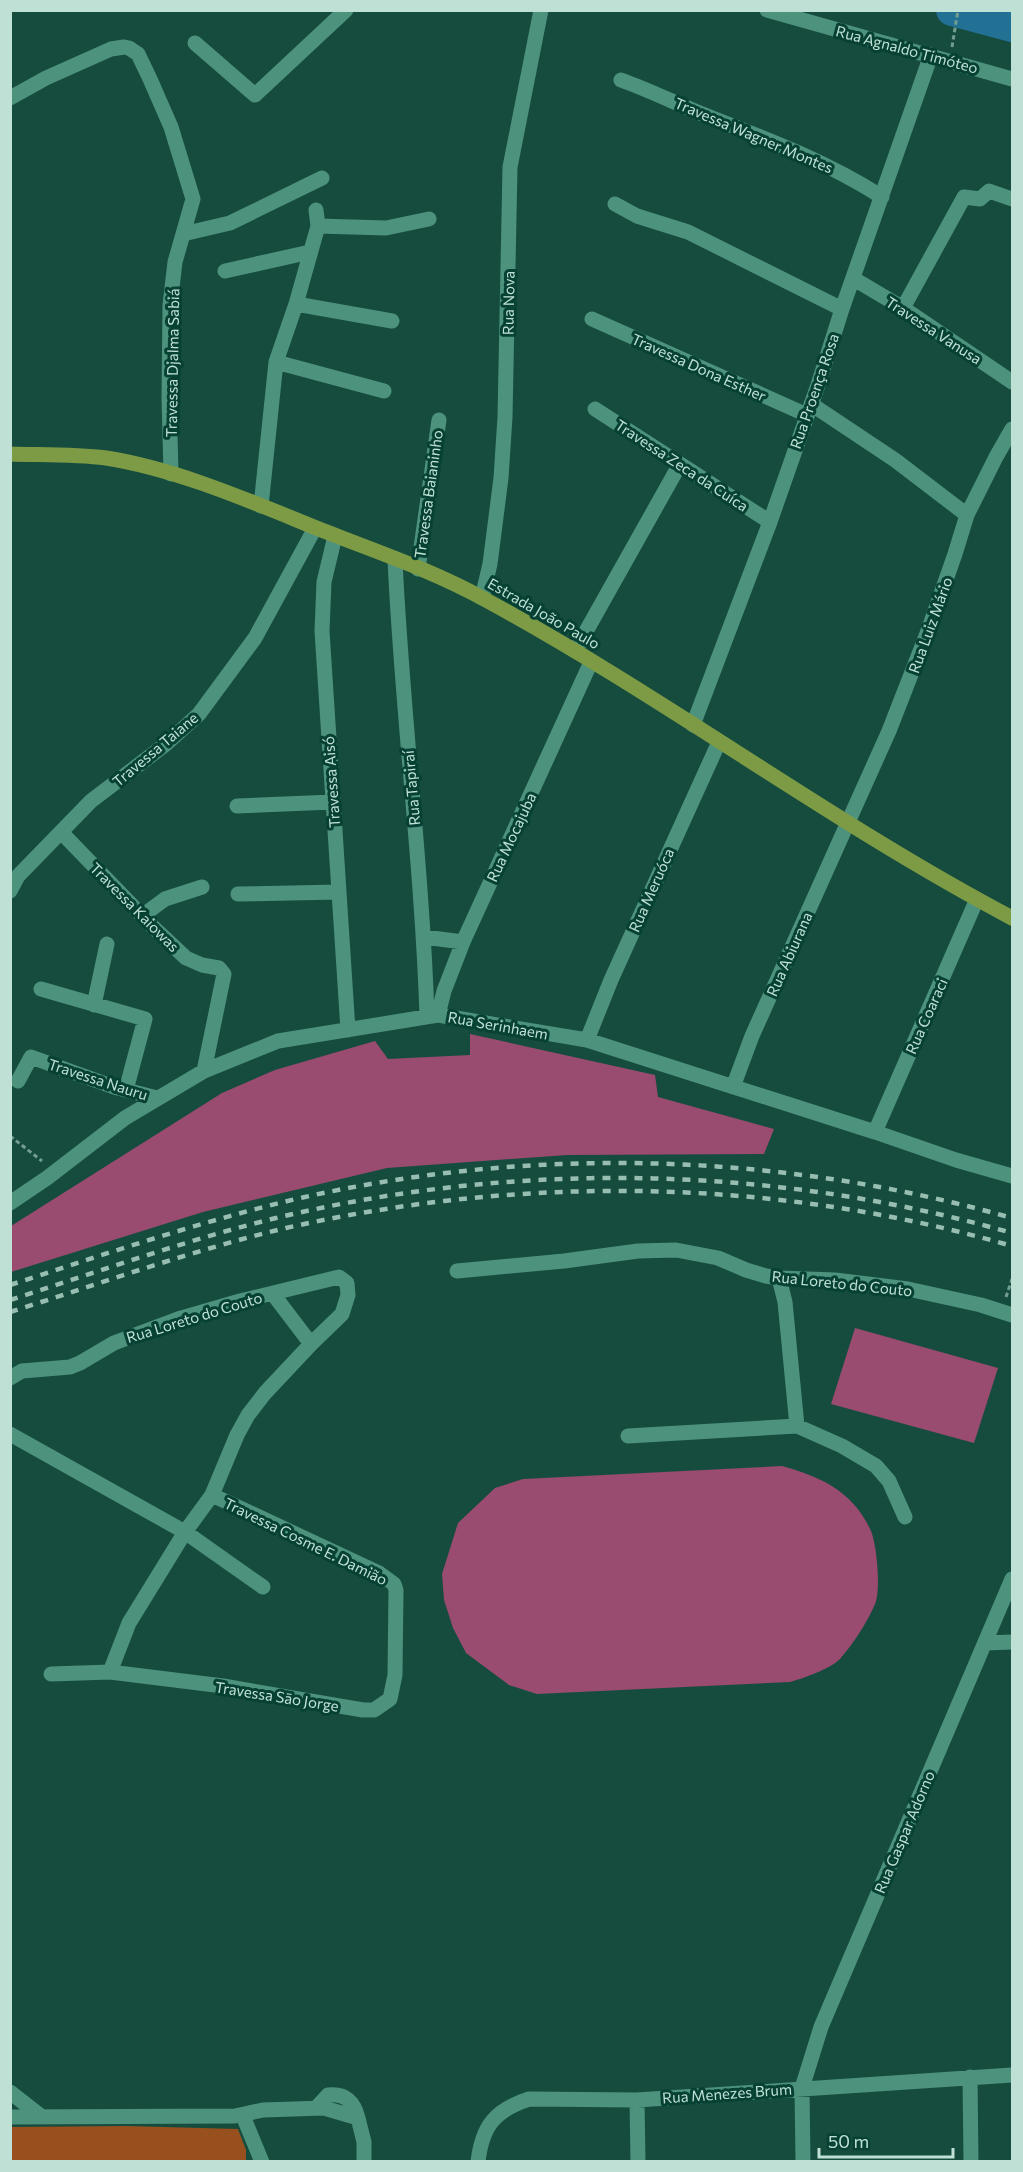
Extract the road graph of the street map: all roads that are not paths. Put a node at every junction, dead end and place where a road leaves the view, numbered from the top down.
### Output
1 (346, 10) edge
2 (541, 10) edge
3 (767, 10) edge
4 (195, 43) dead end
5 (931, 55) junction
6 (1012, 79) edge
7 (621, 80) dead end
8 (10, 98) edge
9 (322, 178) dead end
10 (882, 197) junction
11 (1012, 199) edge
12 (615, 204) dead end
13 (316, 210) dead end
14 (429, 219) dead end
15 (318, 226) junction
16 (183, 234) junction
17 (310, 252) junction
18 (225, 271) dead end
19 (854, 279) junction
20 (296, 304) junction
21 (903, 308) junction
22 (842, 309) junction
23 (592, 319) dead end
24 (392, 321) dead end
25 (276, 362) junction
26 (1012, 382) edge
27 (384, 391) dead end
28 (595, 409) dead end
29 (809, 410) junction
30 (439, 420) dead end
31 (1012, 429) edge
32 (10, 454) edge
33 (680, 464) junction
34 (171, 474) junction
35 (261, 506) junction
36 (966, 515) junction
37 (770, 522) junction
38 (315, 528) junction
39 (336, 536) junction
40 (395, 560) junction
41 (418, 569) junction
42 (482, 598) junction
43 (575, 651) junction
44 (591, 662) junction
45 (693, 725) junction
46 (718, 742) junction
47 (333, 802) junction
48 (237, 806) dead end
49 (848, 822) junction
50 (61, 832) junction
51 (202, 887) dead end
52 (10, 891) edge
53 (339, 892) junction
54 (238, 894) dead end
55 (977, 899) junction
56 (142, 916) junction
57 (1012, 918) edge
58 (424, 937) junction
59 (463, 942) junction
60 (107, 944) dead end
61 (41, 989) dead end
62 (94, 1005) junction
63 (432, 1016) junction
64 (348, 1030) junction
65 (587, 1040) junction
66 (204, 1071) junction
67 (18, 1081) dead end
68 (733, 1087) junction
69 (126, 1090) junction
70 (157, 1098) junction
71 (875, 1132) junction
72 (1012, 1176) edge
73 (10, 1203) edge
74 (457, 1271) dead end
75 (779, 1278) junction
76 (273, 1294) junction
77 (1012, 1315) edge
78 (310, 1344) junction
79 (10, 1378) edge
80 (796, 1426) junction
81 (10, 1434) edge
82 (628, 1436) dead end
83 (212, 1495) junction
84 (905, 1517) dead end
85 (185, 1532) junction
86 (1012, 1580) edge
87 (263, 1587) dead end
88 (396, 1590) joint
89 (1012, 1642) edge
90 (985, 1643) junction
91 (110, 1672) junction
92 (51, 1674) dead end
93 (1012, 2075) edge
94 (970, 2077) junction
95 (802, 2088) junction
96 (10, 2091) edge
97 (637, 2100) junction
98 (42, 2116) junction
99 (243, 2116) junction
100 (10, 2117) edge
101 (262, 2162) edge
102 (364, 2162) edge
103 (478, 2162) edge
104 (638, 2162) edge
105 (803, 2162) edge
106 (971, 2162) edge

1 - 4 street
2 - 42 street, Rua Nova
3 - 5 street, Rua Agnaldo Timóteo
5 - 6 street, Rua Agnaldo Timóteo
5 - 10 street, Rua Proença Rosa
7 - 10 street, Travessa Wagner Montes
8 - 16 street, Travessa Djalma Sabiá
9 - 16 street
10 - 19 street, Rua Proença Rosa
11 - 21 street
12 - 22 street
13 - 15 street
14 - 15 street
15 - 17 street
16 - 34 street, Travessa Djalma Sabiá
17 - 18 street
17 - 20 street
19 - 21 street, Travessa Vanusa
19 - 22 street, Rua Proença Rosa
20 - 24 street
20 - 25 street
21 - 26 street, Travessa Vanusa
22 - 29 street, Rua Proença Rosa
23 - 29 street, Travessa Dona Esther
25 - 27 street
25 - 35 street
28 - 33 street, Travessa Zeca da Cuíca
29 - 36 street, Travessa Dona Esther
29 - 37 street, Rua Proença Rosa
30 - 41 street, Travessa Baianinho
31 - 36 street, Rua Luiz Mário
32 - 34 main road, Estrada João Paulo
33 - 37 street, Travessa Zeca da Cuíca
33 - 43 street
34 - 35 main road, Estrada João Paulo
35 - 38 main road, Estrada João Paulo
36 - 49 street, Rua Luiz Mário
37 - 45 street, Rua Proença Rosa
38 - 39 main road, Estrada João Paulo
38 - 50 street, Travessa Taiane
39 - 40 main road, Estrada João Paulo
39 - 47 street, Travessa Aisó
40 - 41 main road, Estrada João Paulo
40 - 58 street, Rua Tapiraí
41 - 42 main road, Estrada João Paulo
42 - 43 main road, Estrada João Paulo
43 - 44 main road, Estrada João Paulo
44 - 45 main road, Estrada João Paulo
44 - 59 street, Rua Mocajuba
45 - 46 main road, Estrada João Paulo
46 - 49 main road, Estrada João Paulo
46 - 65 street, Rua Meruóca
47 - 48 street
47 - 53 street, Travessa Aisó
49 - 55 main road, Estrada João Paulo
49 - 68 street, Rua Abiurana
50 - 52 street, Travessa Taiane
50 - 56 street, Travessa Kaiowas
51 - 56 street
53 - 54 street
53 - 64 street, Travessa Aisó
55 - 57 main road, Estrada João Paulo
55 - 71 street, Rua Coaraci
56 - 66 street, Travessa Kaiowas
58 - 59 street
58 - 63 street, Rua Tapiraí
59 - 63 street, Rua Mocajuba
60 - 62 street
61 - 62 street
62 - 69 street
63 - 64 street, Rua Serinhaem
63 - 65 street, Rua Serinhaem
64 - 66 street, Rua Serinhaem
65 - 68 street, Rua Serinhaem
66 - 70 street, Rua Serinhaem
67 - 69 street, Travessa Nauru
68 - 71 street, Rua Serinhaem
69 - 70 street, Travessa Nauru
70 - 73 street, Rua Serinhaem
71 - 72 street, Rua Serinhaem
74 - 75 street, Rua Loreto do Couto
75 - 77 street, Rua Loreto do Couto
75 - 80 street
76 - 78 street
76 - 78 street, Rua Loreto do Couto
76 - 79 street, Rua Loreto do Couto
78 - 83 street
80 - 82 street
80 - 84 street
81 - 85 street
83 - 85 street
83 - 88 street, Travessa Cosme E. Damião
85 - 87 street
85 - 91 street
86 - 90 street, Rua Gaspar Adorno
88 - 91 street, Travessa Sāo Jorge
89 - 90 street
90 - 95 street, Rua Gaspar Adorno
91 - 92 street, Travessa Sāo Jorge
93 - 94 street, Rua Menezes Brum
94 - 95 street, Rua Menezes Brum
94 - 106 street
95 - 97 street, Rua Menezes Brum
95 - 105 street, Rua Gaspar Adorno
96 - 98 street
97 - 103 street, Rua Menezes Brum
97 - 104 street
98 - 99 street
98 - 100 street
99 - 101 street
99 - 102 street

